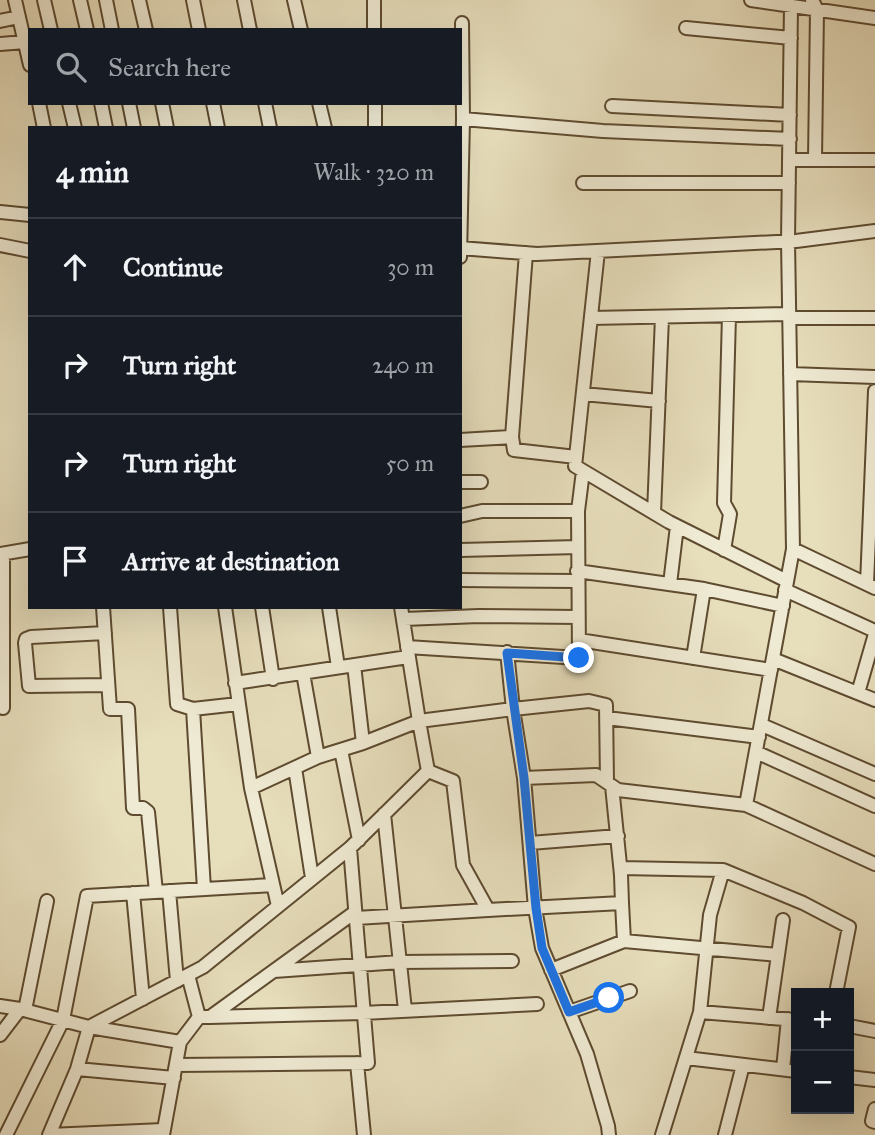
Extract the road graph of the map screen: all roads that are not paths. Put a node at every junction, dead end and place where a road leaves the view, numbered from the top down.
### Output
1 (15, 0) edge
2 (44, 0) edge
3 (80, 0) edge
4 (106, 0) edge
5 (139, 0) edge
6 (193, 0) edge
7 (244, 0) edge
8 (294, 0) edge
9 (374, 0) edge
10 (751, 0) edge
11 (815, 5) edge
12 (791, 6) junction
13 (19, 17) junction
14 (875, 18) edge
15 (0, 21) edge
16 (462, 23) dead end
17 (51, 28) edge
18 (87, 28) edge
19 (112, 28) edge
20 (146, 28) edge
21 (199, 28) edge
22 (250, 28) edge
23 (301, 28) edge
24 (374, 28) edge
25 (462, 28) edge
26 (686, 29) dead end
27 (791, 37) junction
28 (24, 42) junction
29 (0, 44) edge
30 (28, 56) edge
31 (462, 90) edge
32 (39, 105) edge
33 (69, 105) edge
34 (101, 105) edge
35 (129, 105) edge
36 (162, 105) edge
37 (213, 105) edge
38 (265, 105) edge
39 (319, 105) edge
40 (374, 105) edge
41 (612, 106) dead end
42 (790, 115) junction
43 (463, 119) junction
44 (44, 126) edge
45 (75, 126) edge
46 (106, 126) edge
47 (134, 126) edge
48 (167, 126) edge
49 (218, 126) edge
50 (270, 126) edge
51 (325, 126) edge
52 (375, 126) edge
53 (462, 134) edge
54 (790, 139) junction
55 (789, 160) junction
56 (815, 160) junction
57 (875, 160) edge
58 (583, 183) dead end
59 (789, 183) junction
60 (0, 212) edge
61 (28, 215) edge
62 (875, 231) edge
63 (788, 241) junction
64 (0, 246) edge
65 (462, 248) edge
66 (28, 251) edge
67 (598, 251) junction
68 (526, 253) junction
69 (729, 315) junction
70 (789, 316) junction
71 (662, 317) junction
72 (591, 318) junction
73 (875, 318) edge
74 (790, 374) junction
75 (875, 377) edge
76 (875, 391) edge
77 (583, 394) junction
78 (659, 401) junction
79 (512, 437) junction
80 (462, 440) edge
81 (576, 457) junction
82 (583, 471) junction
83 (462, 482) edge
84 (481, 482) dead end
85 (578, 511) junction
86 (654, 513) junction
87 (462, 516) edge
88 (677, 526) junction
89 (578, 547) junction
90 (28, 549) edge
91 (793, 549) junction
92 (462, 550) edge
93 (724, 550) junction
94 (1, 554) edge
95 (577, 576) junction
96 (462, 580) edge
97 (670, 584) junction
98 (786, 586) junction
99 (871, 586) edge
100 (704, 589) junction
101 (783, 606) junction
102 (103, 609) edge
103 (170, 609) edge
104 (225, 609) edge
105 (262, 609) edge
106 (329, 609) edge
107 (402, 613) edge
108 (578, 617) junction
109 (105, 633) junction
110 (875, 633) edge
111 (579, 640) junction
112 (408, 652) junction
113 (507, 653) junction
114 (693, 658) junction
115 (354, 665) junction
116 (772, 665) junction
117 (338, 667) junction
118 (303, 673) junction
119 (273, 679) junction
120 (235, 683) junction
121 (108, 685) junction
122 (858, 693) junction
123 (875, 700) edge
124 (238, 705) junction
125 (3, 708) dead end
126 (193, 709) junction
127 (513, 709) junction
128 (607, 718) junction
129 (419, 721) junction
130 (761, 731) junction
131 (363, 743) junction
132 (341, 750) junction
133 (756, 752) junction
134 (318, 757) junction
135 (295, 768) junction
136 (428, 772) junction
137 (875, 774) edge
138 (524, 778) junction
139 (609, 784) junction
140 (251, 788) junction
141 (746, 804) junction
142 (875, 806) edge
143 (384, 814) junction
144 (618, 836) junction
145 (530, 843) junction
146 (354, 844) junction
147 (875, 864) edge
148 (621, 868) junction
149 (723, 870) junction
150 (312, 878) junction
151 (273, 885) junction
152 (204, 889) junction
153 (163, 892) junction
154 (133, 893) junction
155 (47, 901) dead end
156 (622, 903) junction
157 (278, 906) junction
158 (536, 908) junction
159 (488, 910) junction
160 (355, 915) junction
161 (396, 915) junction
162 (783, 920) dead end
163 (624, 941) junction
164 (706, 949) junction
165 (778, 955) junction
166 (512, 961) dead end
167 (400, 962) junction
168 (359, 965) junction
169 (551, 970) junction
170 (274, 971) junction
171 (182, 978) junction
172 (837, 988) edge
173 (629, 991) dead end
174 (143, 999) junction
175 (537, 1004) dead end
176 (0, 1006) edge
177 (22, 1009) junction
178 (405, 1010) junction
179 (569, 1012) junction
180 (700, 1012) junction
181 (363, 1013) junction
182 (204, 1017) junction
183 (769, 1017) junction
184 (791, 1019) edge
185 (63, 1020) junction
186 (89, 1027) junction
187 (854, 1027) edge
188 (875, 1031) edge
189 (0, 1035) edge
190 (180, 1042) junction
191 (791, 1044) edge
192 (686, 1058) junction
193 (357, 1063) junction
194 (743, 1065) junction
195 (77, 1069) junction
196 (790, 1070) edge
197 (176, 1071) junction
198 (854, 1078) edge
199 (875, 1080) edge
200 (875, 1109) edge
201 (875, 1122) edge
202 (163, 1133) edge
203 (6, 1135) edge
204 (49, 1135) edge
205 (364, 1135) edge
206 (609, 1135) edge
207 (662, 1135) edge
208 (725, 1135) edge

1 - 13 street
2 - 17 street
3 - 18 street
4 - 19 street
5 - 20 street
6 - 21 street
7 - 22 street
8 - 23 street
9 - 24 street
10 - 12 street
11 - 12 street
11 - 14 street
11 - 56 street
12 - 27 street
13 - 15 street
13 - 28 street
16 - 25 street
26 - 27 street
27 - 42 street
28 - 29 street
28 - 30 street
31 - 43 street
32 - 44 street
33 - 45 street
34 - 46 street
35 - 47 street
36 - 48 street
37 - 49 street
38 - 50 street
39 - 51 street
40 - 52 street
41 - 42 street
42 - 54 street
43 - 53 street
43 - 54 street
54 - 55 street
55 - 56 street
55 - 59 street
56 - 57 street
58 - 59 street
59 - 63 street
60 - 61 street
62 - 63 street
63 - 67 street
63 - 70 street
64 - 66 street
65 - 68 street
67 - 68 street
67 - 72 street
68 - 79 street
69 - 70 street
69 - 71 street
69 - 93 street
70 - 73 street
70 - 74 street
71 - 72 street
71 - 78 street
72 - 77 street
74 - 75 street
74 - 91 street
76 - 99 street
77 - 78 street
77 - 81 street
78 - 86 street
79 - 80 street
79 - 81 street
81 - 82 street
82 - 85 street
82 - 86 street
83 - 84 street
85 - 87 street
85 - 89 street
86 - 88 street
88 - 93 street
88 - 97 street
89 - 92 street
89 - 95 street
90 - 94 street
91 - 98 street
91 - 99 street
93 - 98 street
94 - 125 street
95 - 96 street
95 - 97 street
95 - 108 street
97 - 100 street
98 - 101 street
98 - 110 street
100 - 101 street
100 - 114 street
101 - 116 street
102 - 109 street
103 - 126 street
104 - 120 street
105 - 119 street
106 - 117 street
107 - 108 street
107 - 112 street
108 - 111 street
109 - 121 street
109 - 121 street
110 - 122 street
111 - 113 street
111 - 114 street
112 - 113 street
112 - 115 street
112 - 129 street
113 - 127 street
114 - 116 street
115 - 117 street
115 - 131 street
116 - 122 street
116 - 130 street
117 - 118 street
118 - 119 street
118 - 134 street
119 - 120 street
120 - 124 street
121 - 153 street
122 - 123 street
124 - 126 street
124 - 140 street
126 - 152 street
127 - 128 street
127 - 129 street
127 - 138 street
128 - 130 street
128 - 139 street
129 - 131 street
129 - 136 street
130 - 133 street
130 - 137 street
131 - 132 street
132 - 134 street
132 - 146 street
133 - 141 street
133 - 142 street
134 - 135 street
135 - 140 street
135 - 150 street
136 - 143 street
136 - 159 street
138 - 139 street
138 - 145 street
139 - 141 street
139 - 144 street
140 - 151 street
141 - 147 street
143 - 146 street
143 - 161 street
144 - 145 street
144 - 148 street
145 - 158 street
146 - 150 street
146 - 160 street
148 - 149 street
148 - 156 street
149 - 164 street
149 - 172 street
150 - 157 street
151 - 152 street
151 - 157 street
152 - 153 street
153 - 154 street
153 - 171 street
154 - 174 street
154 - 185 street
155 - 177 street
156 - 158 street
156 - 163 street
157 - 171 street
158 - 159 street
158 - 169 street
159 - 161 street
160 - 161 street
160 - 168 street
160 - 170 street
161 - 167 street
162 - 165 street
163 - 164 street
163 - 169 street
164 - 165 street
164 - 180 street
165 - 183 street
166 - 167 street
167 - 168 street
167 - 178 street
168 - 170 street
168 - 181 street
169 - 179 street
170 - 182 street
171 - 174 street
171 - 182 street
173 - 179 street
174 - 186 street
175 - 178 street
176 - 177 street
177 - 185 street
177 - 189 street
178 - 181 street
179 - 206 street
180 - 183 street
180 - 192 street
181 - 182 street
181 - 193 street
182 - 190 street
183 - 184 street
185 - 186 street
185 - 203 street
186 - 190 street
186 - 195 street
187 - 188 street
190 - 197 street
191 - 196 street
192 - 194 street
192 - 207 street
193 - 197 street
193 - 205 street
194 - 196 street
194 - 208 street
195 - 197 street
195 - 204 street
197 - 202 street
198 - 199 street
200 - 201 street
202 - 204 street

